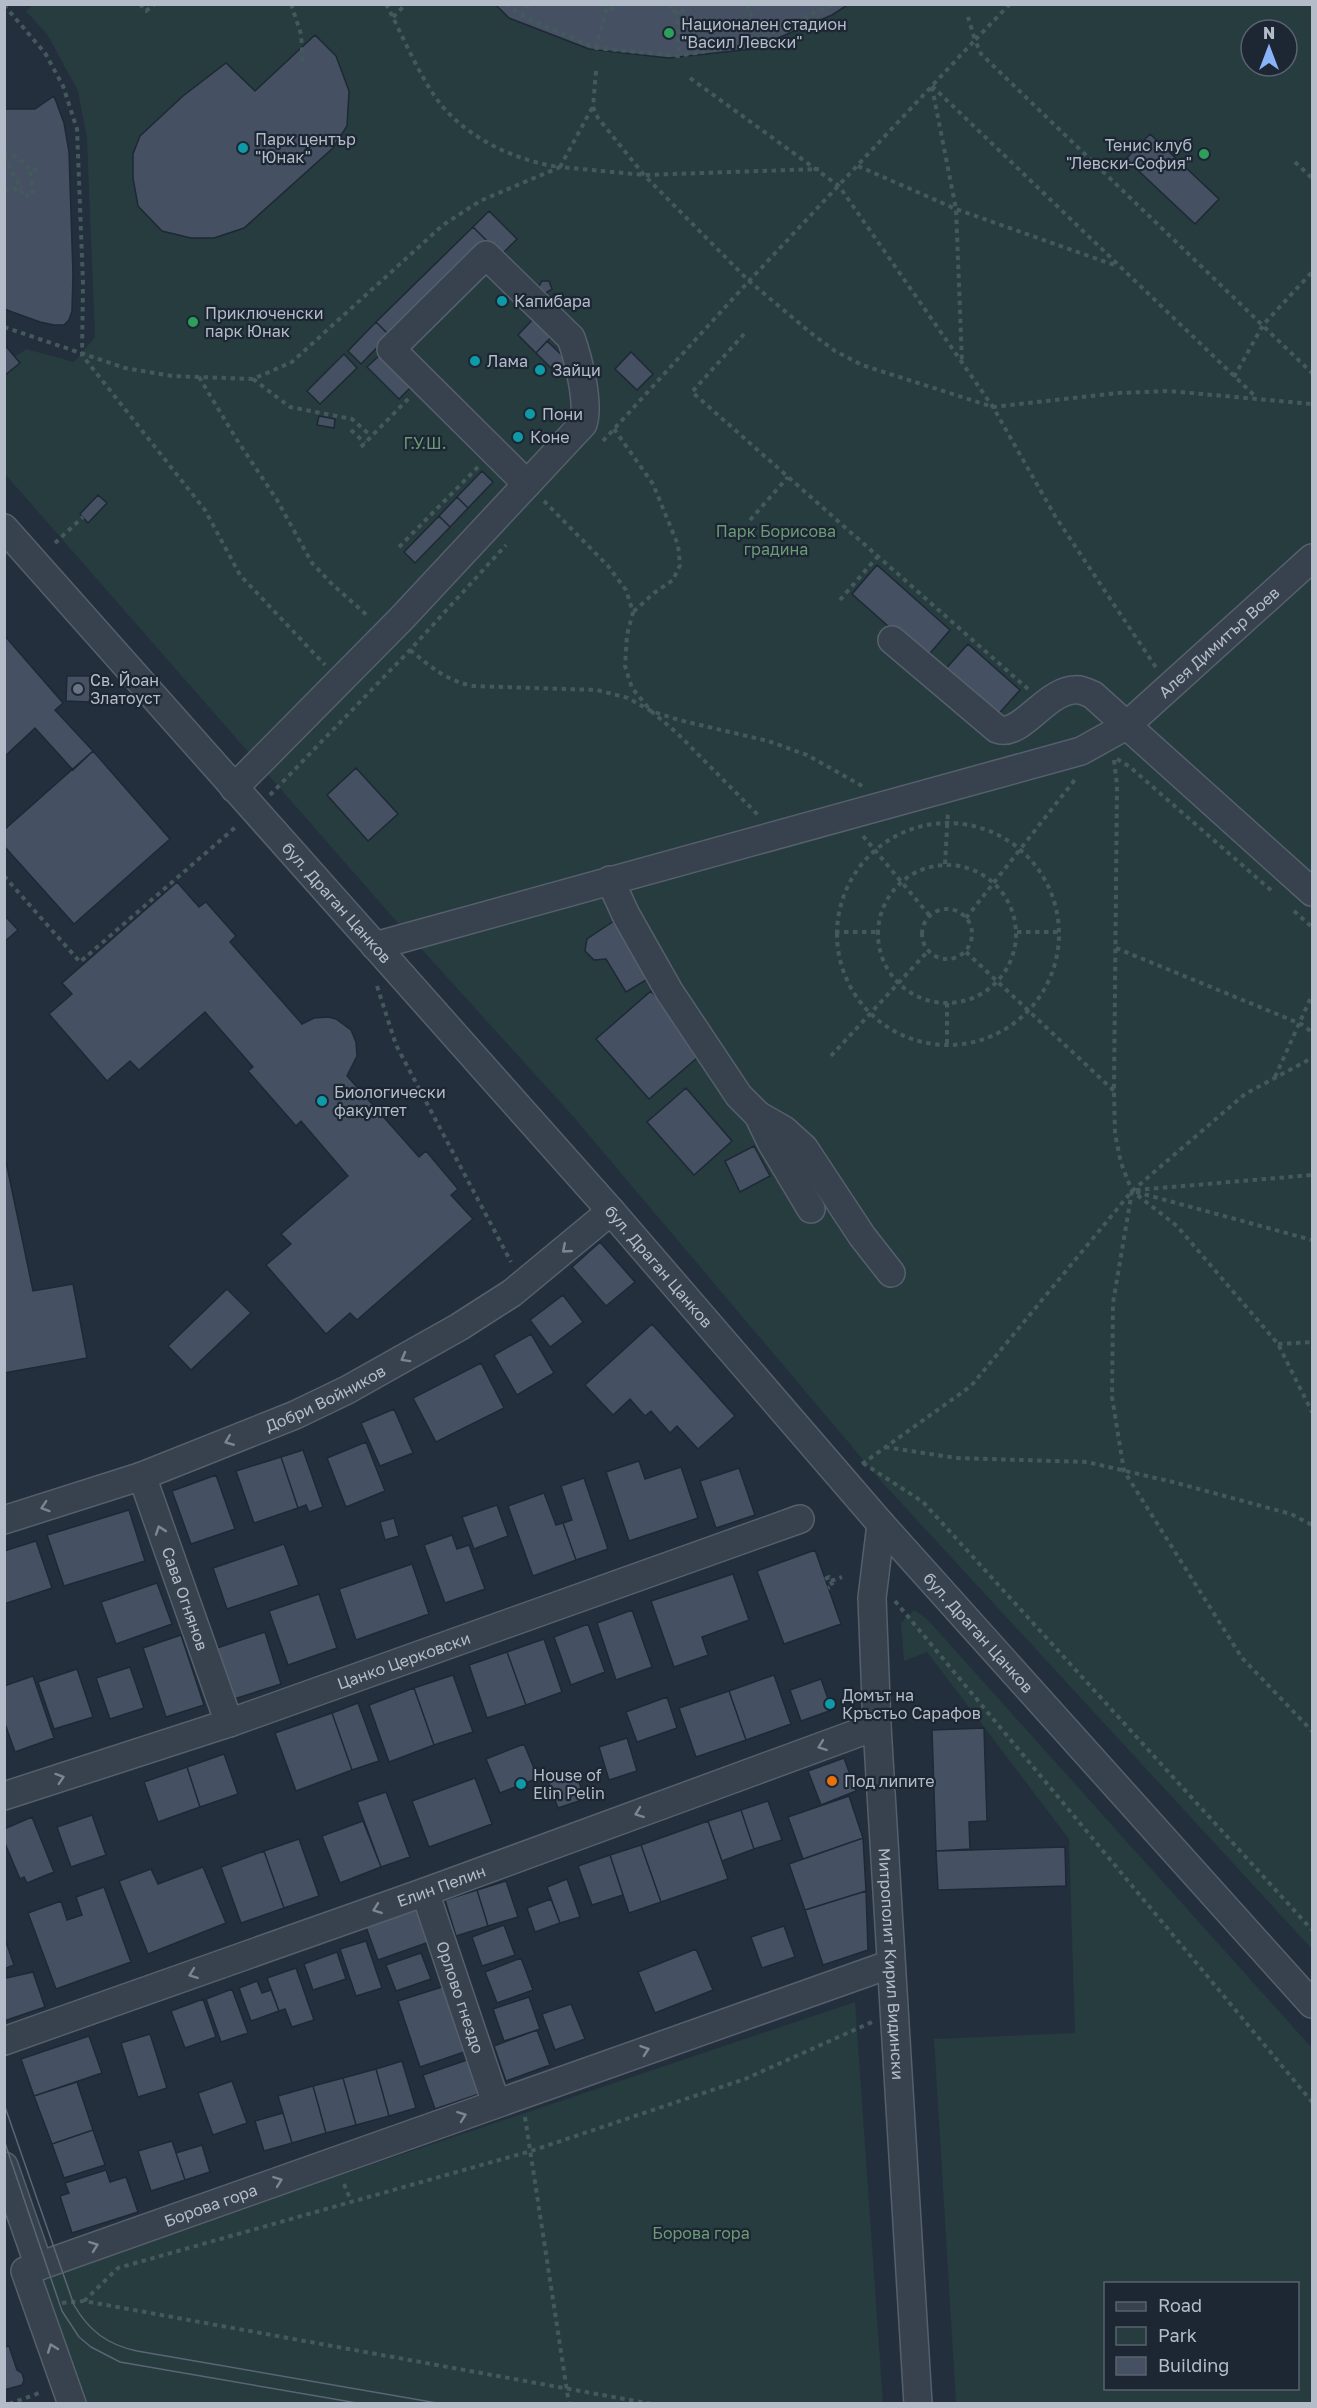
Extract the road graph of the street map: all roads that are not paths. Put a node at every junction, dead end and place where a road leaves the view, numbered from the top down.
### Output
1 (536, 493) junction
2 (4, 528) edge
3 (1312, 558) edge
4 (892, 640) dead end
5 (1116, 741) junction
6 (234, 788) junction
7 (610, 880) junction
8 (1312, 892) edge
9 (375, 946) junction
10 (758, 1115) junction
11 (811, 1209) dead end
12 (611, 1211) junction
13 (891, 1273) dead end
14 (142, 1476) junction
15 (800, 1519) dead end
16 (4, 1520) edge
17 (881, 1524) junction
18 (229, 1723) junction
19 (877, 1726) junction
20 (4, 1796) edge
21 (425, 1892) junction
22 (891, 1964) junction
23 (1312, 2004) edge
24 (4, 2041) edge
25 (496, 2103) junction
26 (4, 2166) edge
27 (39, 2266) junction
28 (72, 2403) edge
29 (918, 2403) edge

1 - 1 street
1 - 6 street
2 - 6 street, бул. Драган Цанков
3 - 5 street, Алея Димитър Воев
4 - 5 street
5 - 7 street, Алея Димитър Воев
5 - 8 street
6 - 9 street, бул. Драган Цанков
7 - 9 street, Алея Димитър Воев
7 - 10 street
9 - 12 street, бул. Драган Цанков
10 - 11 street
10 - 13 street
12 -> 14 street, Добри Войников
12 - 17 street, бул. Драган Цанков
14 -> 16 street, Добри Войников
18 -> 14 street, Сава Огнянов
15 - 18 street, Цанко Церковски
17 - 19 street, Митрополит Кирил Видински
17 - 23 street, бул. Драган Цанков
20 -> 18 street, Цанко Церковски
19 -> 21 street, Елин Пелин
19 - 22 street, Митрополит Кирил Видински
21 -> 24 street, Елин Пелин
21 - 25 street, Орлово гнездо
25 -> 22 street, Борова гора
22 - 29 street, Митрополит Кирил Видински
27 -> 25 street, Борова гора
26 - 27 street
28 -> 27 street

